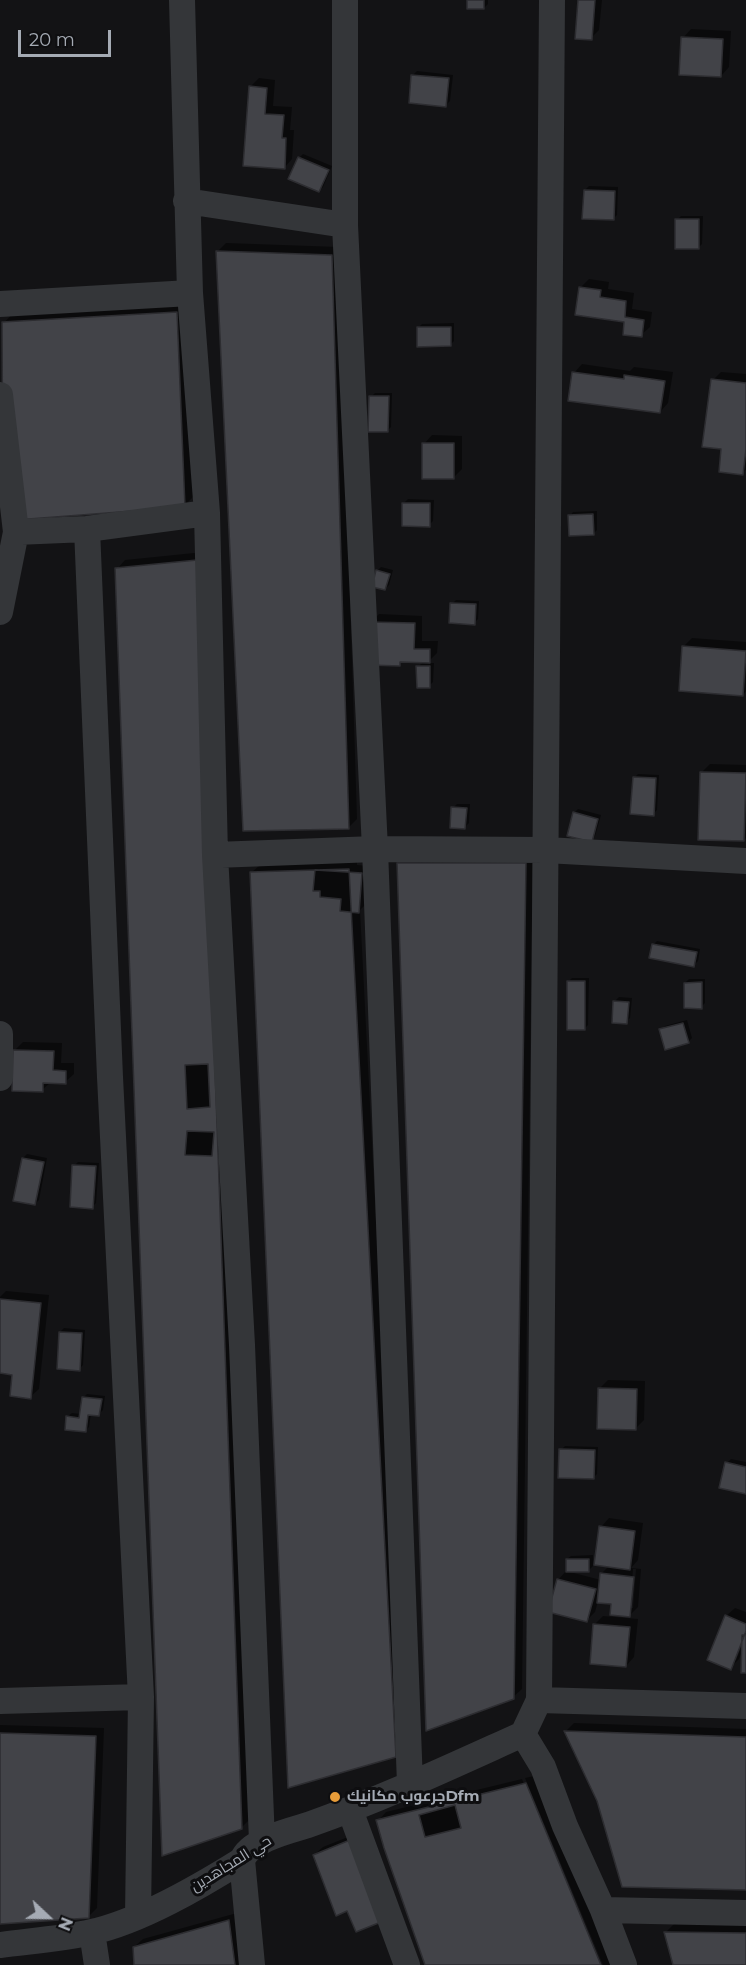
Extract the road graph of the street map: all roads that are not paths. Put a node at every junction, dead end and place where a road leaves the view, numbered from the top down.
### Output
1 (182, 0) edge
2 (345, 0) edge
3 (552, 0) edge
4 (186, 201) junction
5 (345, 225) junction
6 (190, 293) junction
7 (0, 304) edge
8 (0, 395) edge
9 (207, 513) junction
10 (87, 529) junction
11 (16, 532) junction
12 (0, 612) edge
13 (375, 849) junction
14 (546, 850) junction
15 (215, 855) junction
16 (746, 861) edge
17 (0, 1034) edge
18 (0, 1078) edge
19 (141, 1697) junction
20 (539, 1700) junction
21 (0, 1701) edge
22 (746, 1706) edge
23 (523, 1734) junction
24 (410, 1784) junction
25 (350, 1810) junction
26 (262, 1841) junction
27 (242, 1860) junction
28 (603, 1910) junction
29 (746, 1913) edge
30 (138, 1916) junction
31 (92, 1932) junction
32 (0, 1945) edge
33 (97, 1965) edge
34 (252, 1965) edge
35 (407, 1965) edge
36 (624, 1965) edge

1 - 4 street
2 - 5 street
3 - 14 street
4 - 5 street
4 - 6 street
5 - 13 street
6 - 7 street
6 - 9 street
8 - 11 street
9 - 10 street
9 - 15 street
10 - 11 street
10 - 19 street
11 - 12 street
13 - 14 street
13 - 15 street
13 - 24 street
14 - 16 street
14 - 20 street
15 - 26 street
17 - 18 street
19 - 21 street
19 - 30 street
20 - 22 street
20 - 23 street
23 - 24 street, حي المجاهدين
23 - 28 street
24 - 25 street, حي المجاهدين
25 - 26 street, حي المجاهدين
25 - 35 street
26 - 27 street, حي المجاهدين
27 - 30 street, حي المجاهدين
27 - 34 street
28 - 29 street
28 - 36 street
30 - 31 street, حي المجاهدين
31 - 32 street, حي المجاهدين
31 - 33 street

